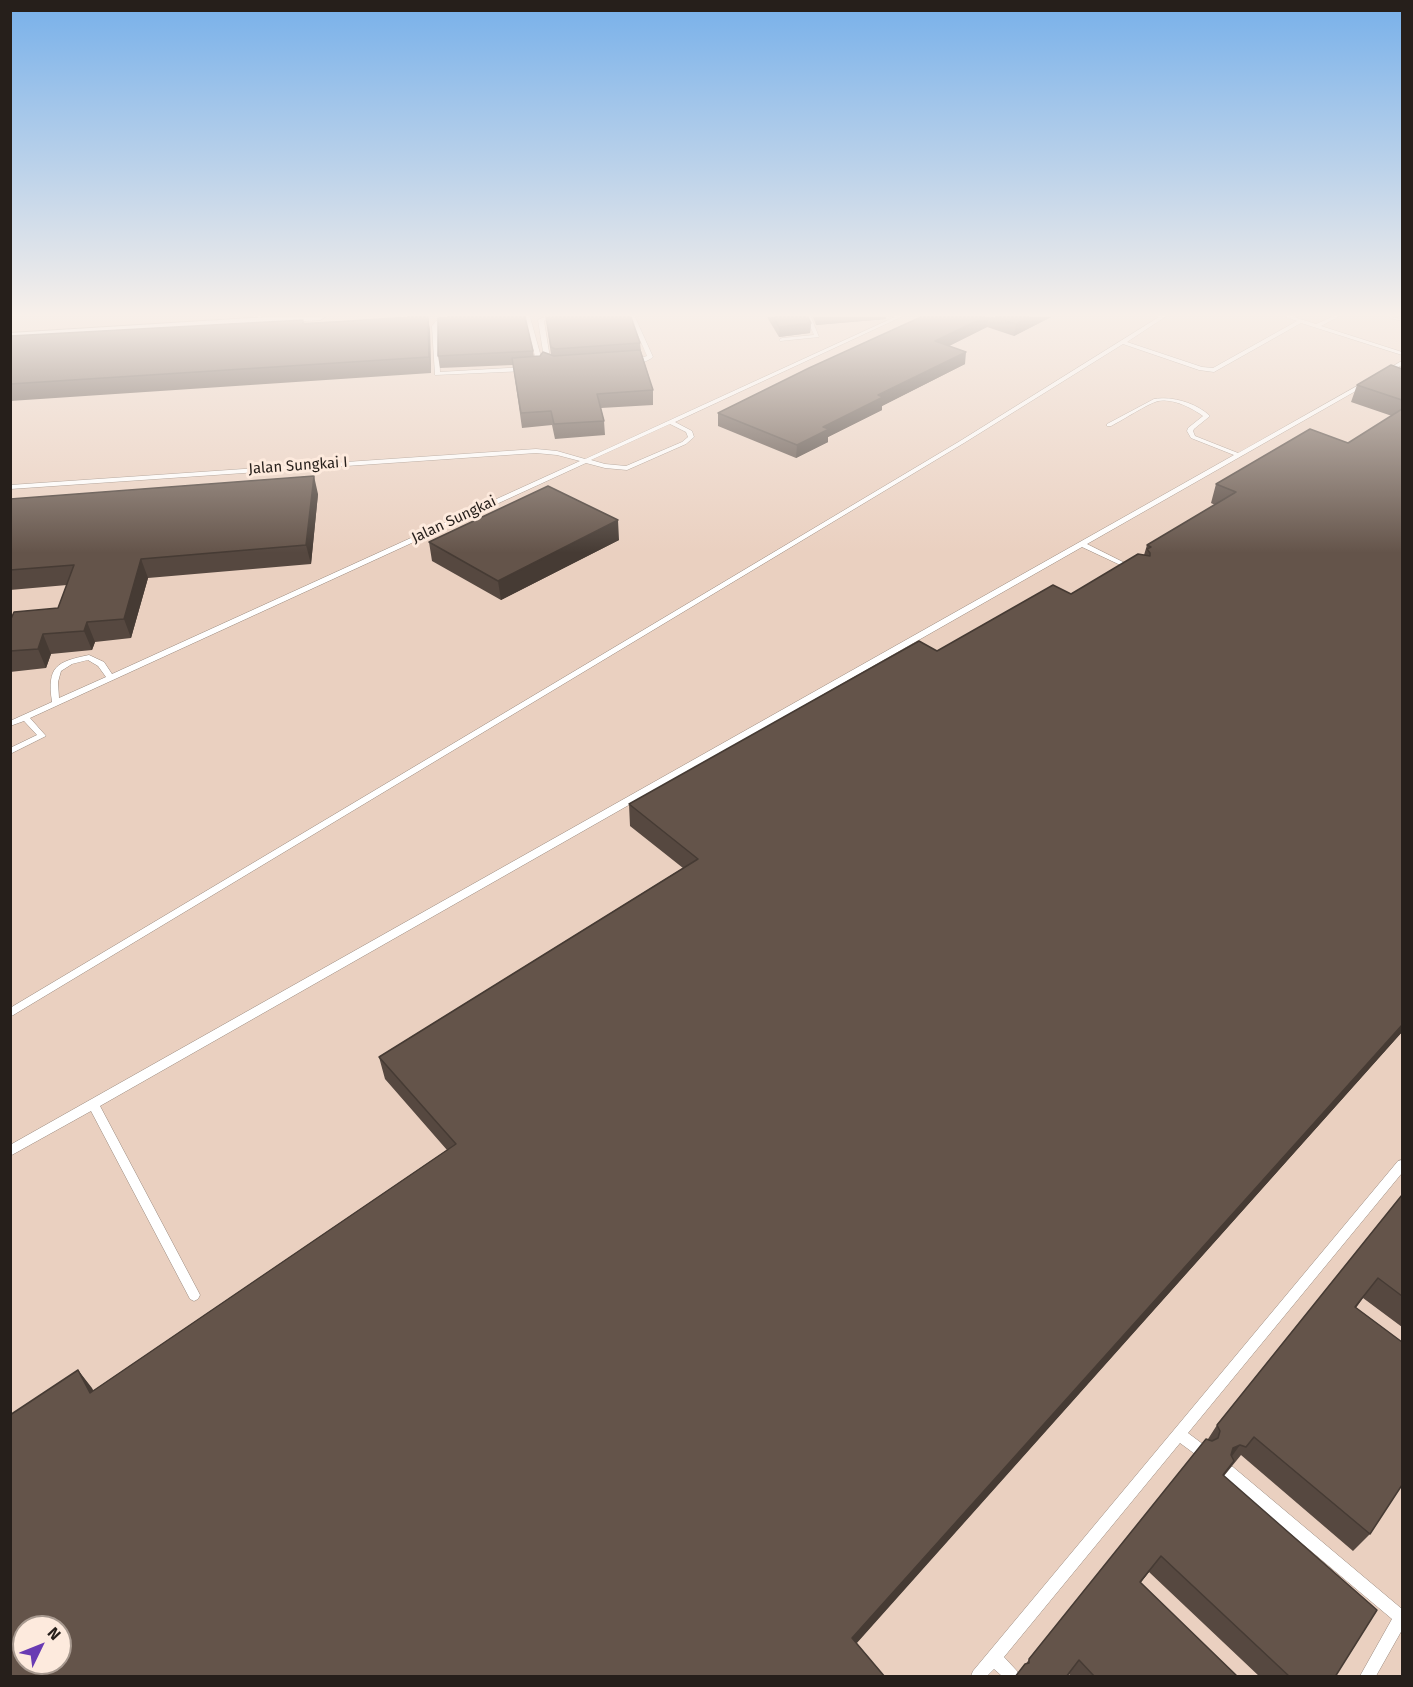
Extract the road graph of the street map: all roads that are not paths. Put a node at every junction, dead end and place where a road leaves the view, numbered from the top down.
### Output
1 (727, 396) edge
2 (1037, 396) edge
3 (1344, 396) edge
4 (670, 422) junction
5 (1109, 425) dead end
6 (1238, 455) junction
7 (585, 460) junction
8 (10, 487) edge
9 (1081, 544) junction
10 (1141, 573) edge
11 (111, 678) junction
12 (56, 703) junction
13 (25, 717) junction
14 (10, 724) edge
15 (10, 752) edge
16 (10, 1013) edge
17 (93, 1104) junction
18 (10, 1151) edge
19 (1402, 1165) edge
20 (194, 1295) dead end
21 (1180, 1435) junction
22 (1199, 1450) edge
23 (1228, 1472) edge
24 (1402, 1617) edge
25 (994, 1658) junction
26 (978, 1677) edge
27 (1012, 1677) edge
28 (1368, 1677) edge

1 - 4 lane, Jalan Sungkai
2 - 16 lane
3 - 6 lane
4 - 7 lane, Jalan Sungkai
4 - 7 lane, Jalan Sungkai I
5 - 6 lane
6 - 9 lane
7 - 8 lane, Jalan Sungkai I
7 - 11 lane, Jalan Sungkai
9 - 10 lane
9 - 17 lane
11 - 12 lane, Jalan Sungkai
11 - 12 lane
12 - 13 lane, Jalan Sungkai
13 - 14 lane, Jalan Sungkai
13 - 15 lane
17 - 18 lane
17 - 20 lane
19 - 21 lane
21 - 22 lane
21 - 25 lane
23 - 24 lane
24 - 28 lane
25 - 26 lane
25 - 27 lane

